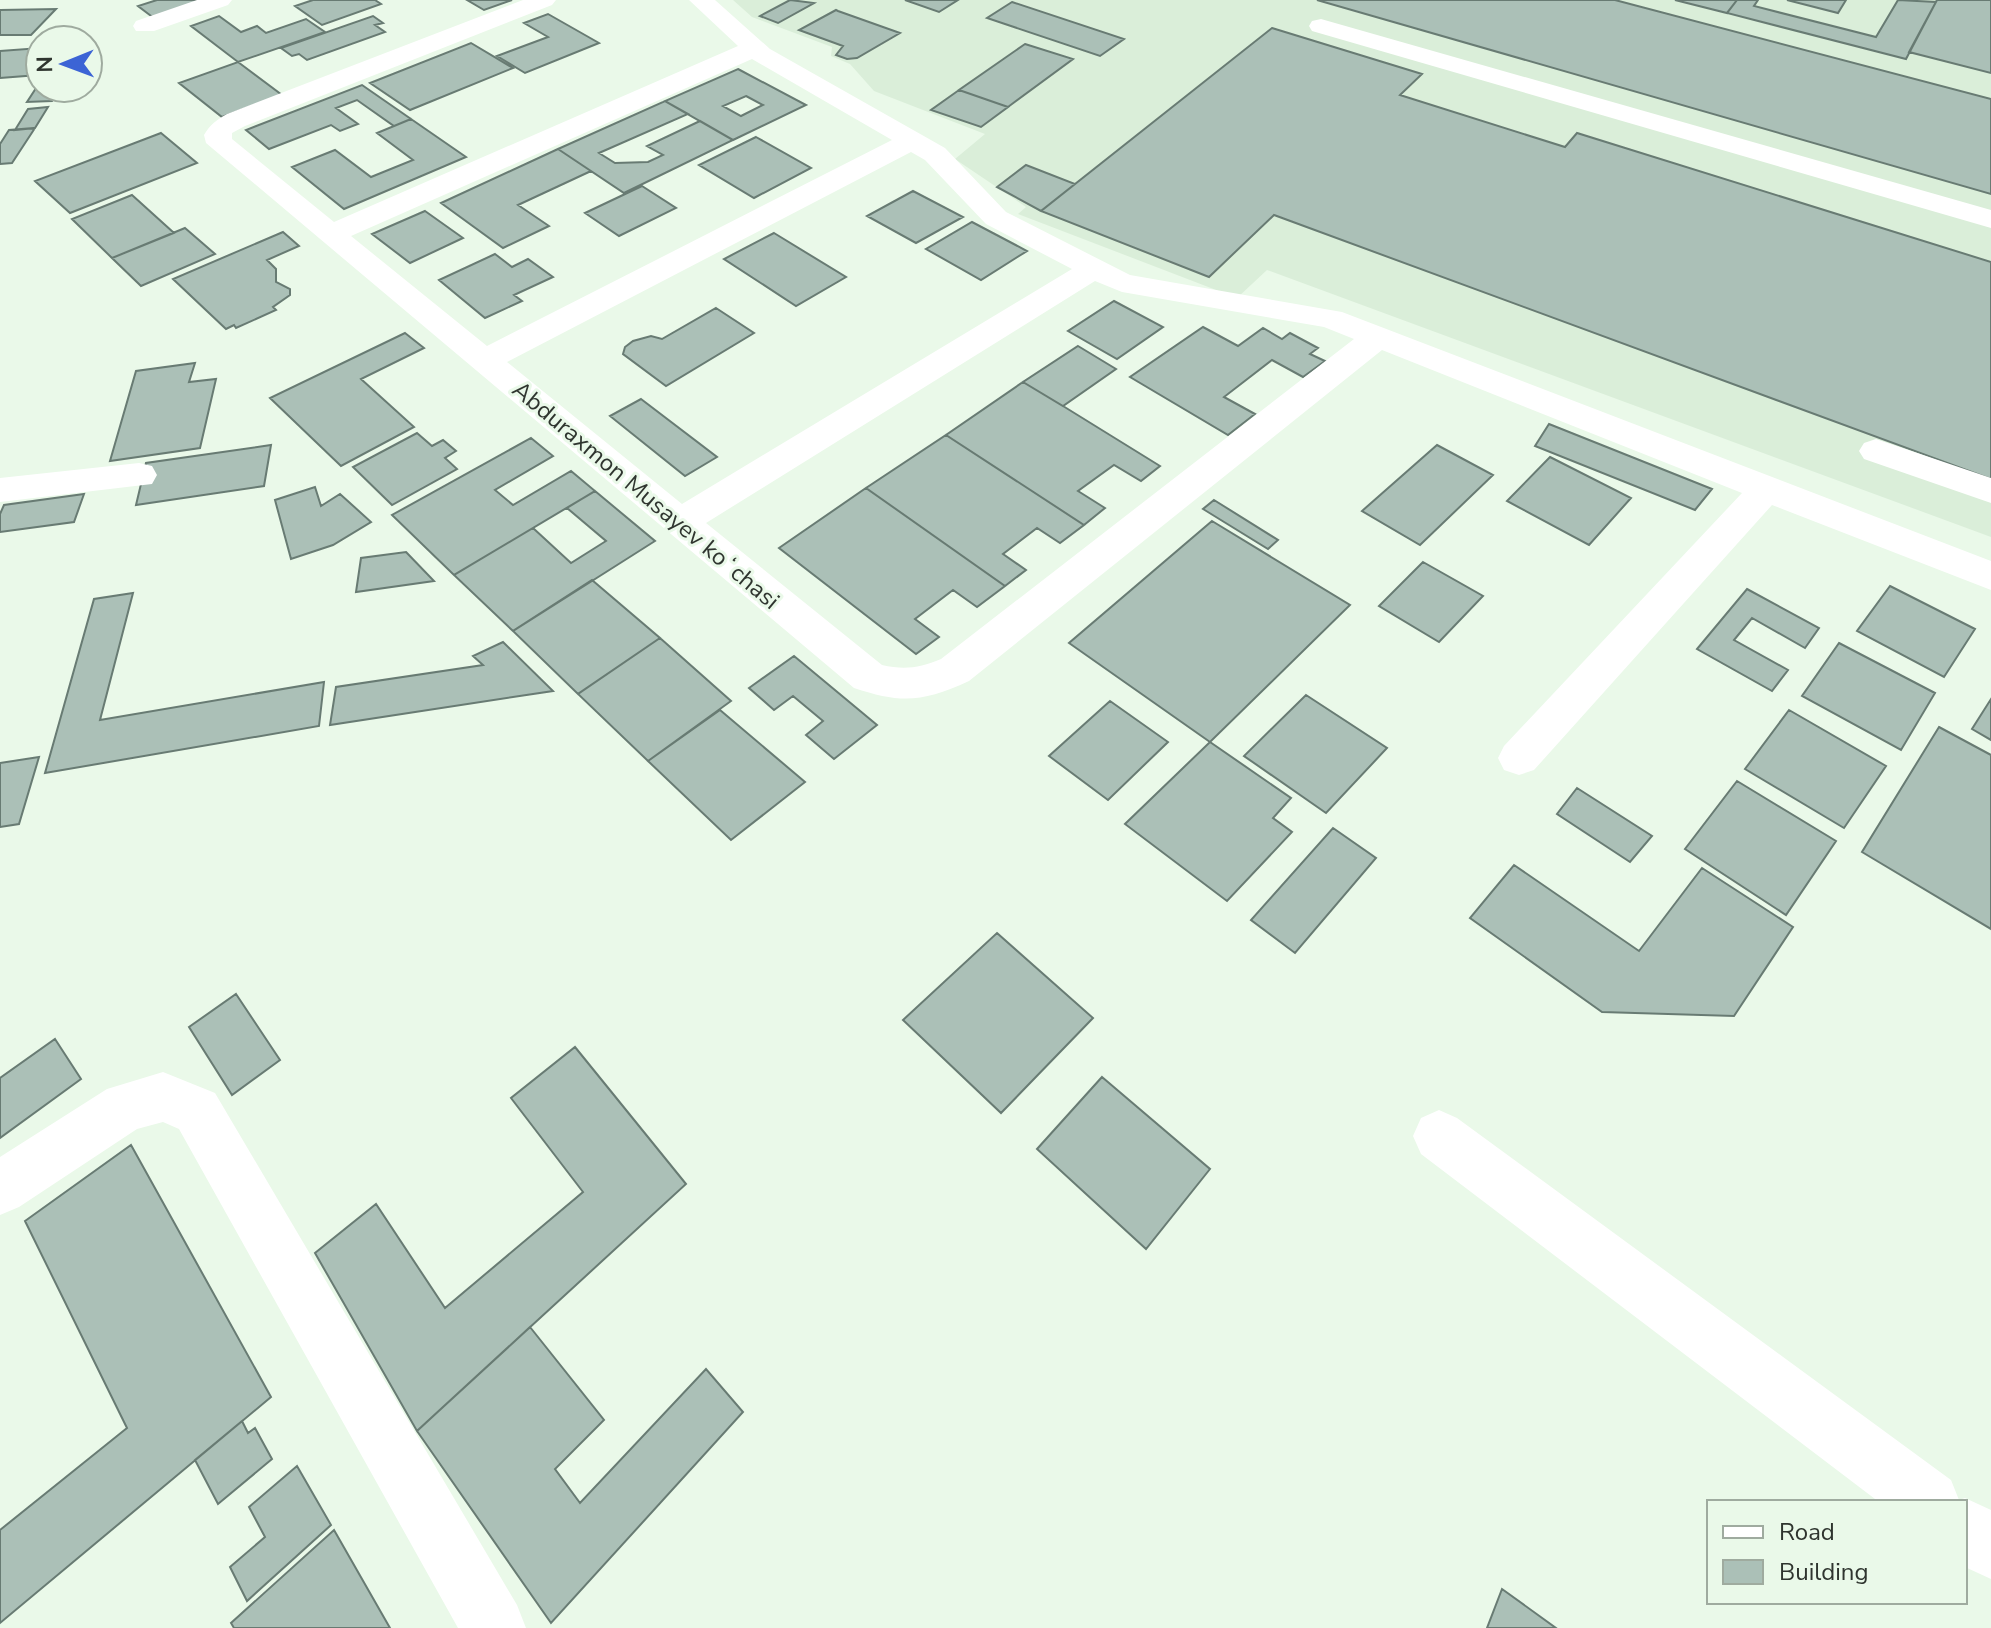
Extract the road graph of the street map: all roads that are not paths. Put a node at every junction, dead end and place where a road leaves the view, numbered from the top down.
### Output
1 (220, 0) edge
2 (544, 0) edge
3 (701, 0) edge
4 (145, 26) dead end
5 (1321, 26) dead end
6 (755, 48) junction
7 (911, 141) junction
8 (1991, 219) edge
9 (331, 234) junction
10 (1094, 269) junction
11 (1378, 337) junction
12 (484, 360) junction
13 (1876, 451) dead end
14 (139, 475) dead end
15 (1766, 489) junction
16 (0, 490) edge
17 (1991, 491) edge
18 (679, 523) junction
19 (1991, 576) edge
20 (1519, 758) dead end
21 (1439, 1136) dead end
22 (0, 1188) edge
23 (1926, 1500) edge
24 (1967, 1530) edge
25 (1991, 1548) edge
26 (494, 1628) edge

1 - 4 street
2 - 9 street, Abduraxmon Musayev koʻchasi
3 - 6 street
5 - 8 street
6 - 7 street
6 - 9 street
7 - 10 street
7 - 12 street
9 - 12 street, Abduraxmon Musayev koʻchasi
10 - 11 street
10 - 18 street
11 - 15 street
11 - 18 street, Abduraxmon Musayev koʻchasi
12 - 18 street, Abduraxmon Musayev koʻchasi
13 - 17 street
14 - 16 street
15 - 19 street
15 - 20 street
21 - 23 street
22 - 26 street
24 - 25 street

